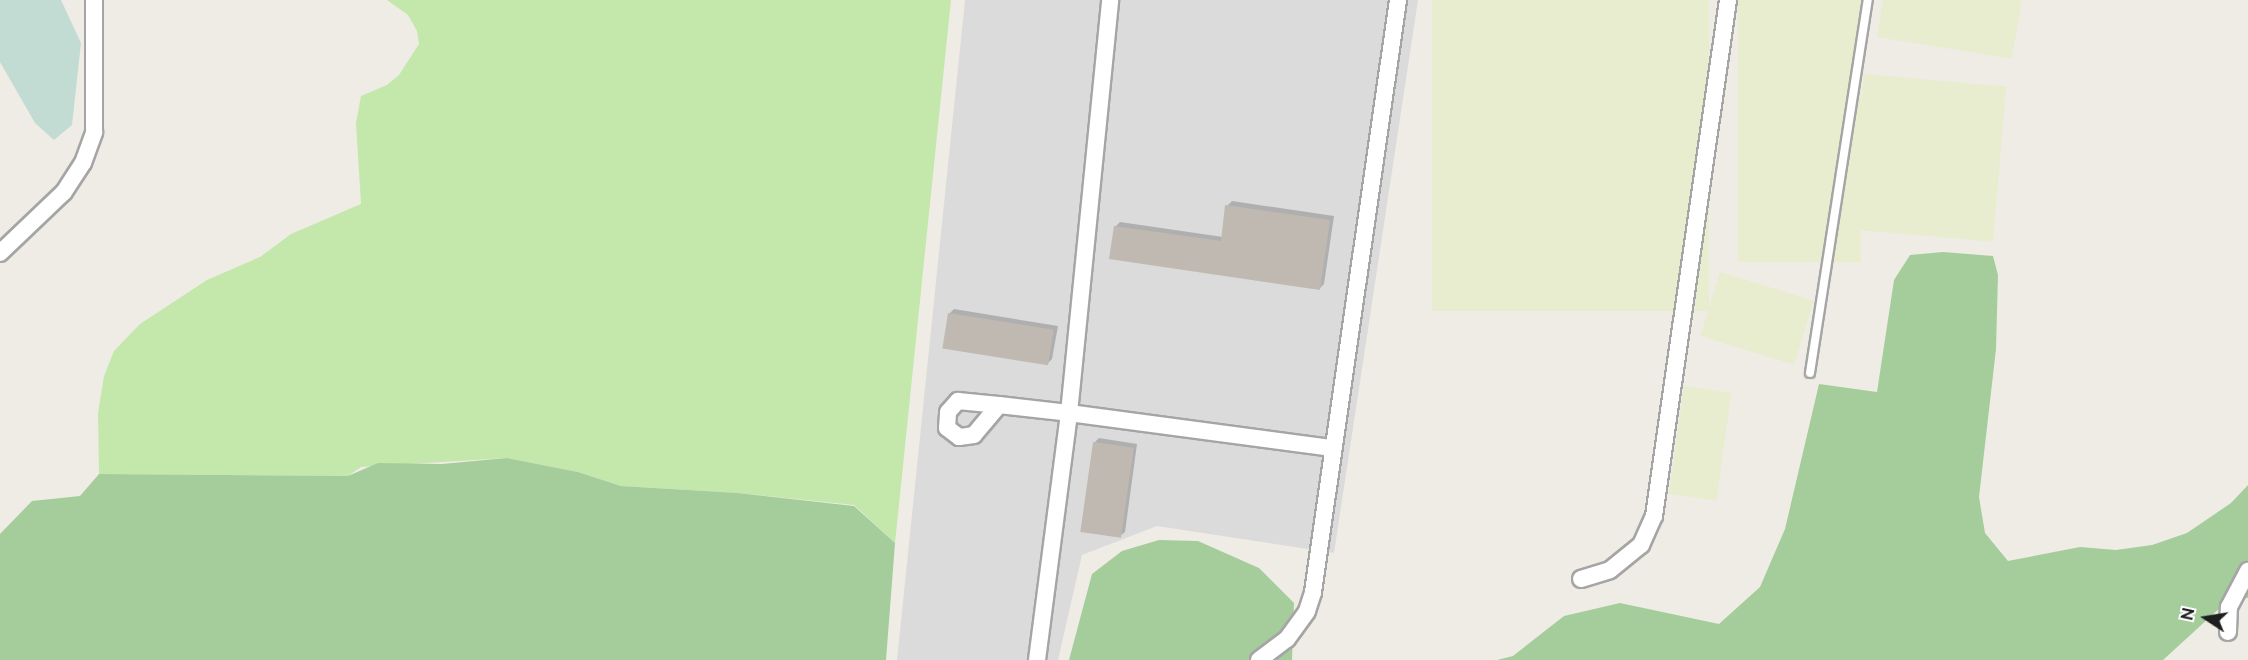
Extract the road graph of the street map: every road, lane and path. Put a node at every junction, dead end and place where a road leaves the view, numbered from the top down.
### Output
1 (94, 0) edge
2 (1110, 0) edge
3 (1398, 0) edge
4 (1728, 0) edge
5 (1868, 0) edge
6 (0, 253) edge
7 (1810, 373) dead end
8 (999, 405) dead end
9 (1069, 412) junction
10 (1334, 448) junction
11 (2248, 571) edge
12 (1581, 579) dead end
13 (2228, 632) dead end
14 (1036, 660) edge
15 (1259, 660) edge

1 - 6 street
2 - 9 street
3 - 10 street
4 - 12 street
5 - 7 lane
8 - 9 street
9 - 10 street
9 - 14 street
10 - 15 street
11 - 13 street

